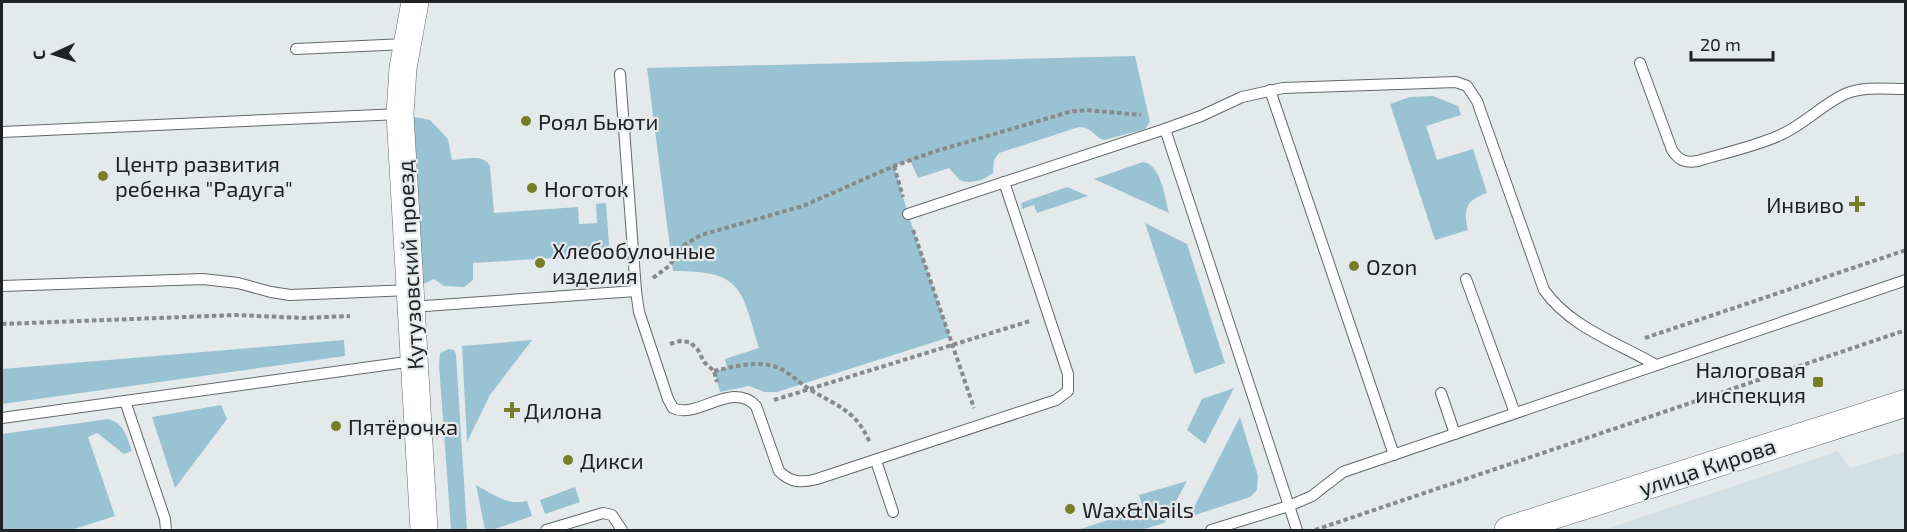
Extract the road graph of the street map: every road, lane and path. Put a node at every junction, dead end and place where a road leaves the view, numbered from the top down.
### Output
1 (416, 2) edge
2 (407, 44) junction
3 (296, 49) dead end
4 (1640, 63) dead end
5 (620, 74) dead end
6 (1905, 89) edge
7 (1270, 90) junction
8 (400, 114) junction
9 (1165, 129) junction
10 (2, 132) edge
11 (894, 166) junction
12 (1004, 182) junction
13 (908, 214) junction
14 (1905, 250) edge
15 (1466, 279) dead end
16 (1905, 280) edge
17 (2, 286) edge
18 (636, 291) junction
19 (410, 299) junction
20 (1048, 315) junction
21 (350, 316) dead end
22 (2, 324) edge
23 (1905, 330) edge
24 (1623, 346) junction
25 (651, 349) junction
26 (414, 361) junction
27 (1656, 365) junction
28 (810, 389) junction
29 (1441, 393) dead end
30 (125, 401) junction
31 (1905, 403) edge
32 (756, 406) junction
33 (1515, 413) junction
34 (2, 418) edge
35 (980, 425) junction
36 (1455, 434) junction
37 (1394, 454) junction
38 (876, 461) junction
39 (1289, 506) junction
40 (893, 512) dead end
41 (166, 531) edge
42 (424, 531) edge
43 (546, 531) edge
44 (622, 531) edge
45 (1212, 531) edge
46 (1297, 531) edge
47 (1314, 531) edge
48 (1508, 531) edge

1 - 2 street, Кутузовский проезд
2 - 3 lane
2 - 8 street, Кутузовский проезд
4 - 6 lane
5 - 18 lane
7 - 9 lane
7 - 24 lane
7 - 37 lane
8 - 10 lane
8 - 19 street, Кутузовский проезд
9 - 11 path
9 - 12 lane
9 - 39 lane
11 - 13 path
11 - 18 path
12 - 13 lane
12 - 20 lane
13 - 35 path
14 - 24 path
15 - 33 lane
16 - 27 lane
17 - 19 lane
18 - 19 lane
18 - 25 lane
19 - 26 street, Кутузовский проезд
20 - 28 path
20 - 35 lane
21 - 22 path
23 - 47 path
24 - 27 lane
25 - 28 path
25 - 32 lane
26 - 30 lane
26 - 42 street, Кутузовский проезд
27 - 33 lane
28 - 32 path
28 - 38 path
29 - 36 lane
30 - 34 lane
30 - 41 lane
31 - 48 street, улица Кирова
32 - 38 lane
33 - 36 lane
35 - 38 lane
36 - 37 lane
37 - 39 lane
38 - 40 lane
39 - 45 lane
39 - 46 lane
43 - 44 lane

